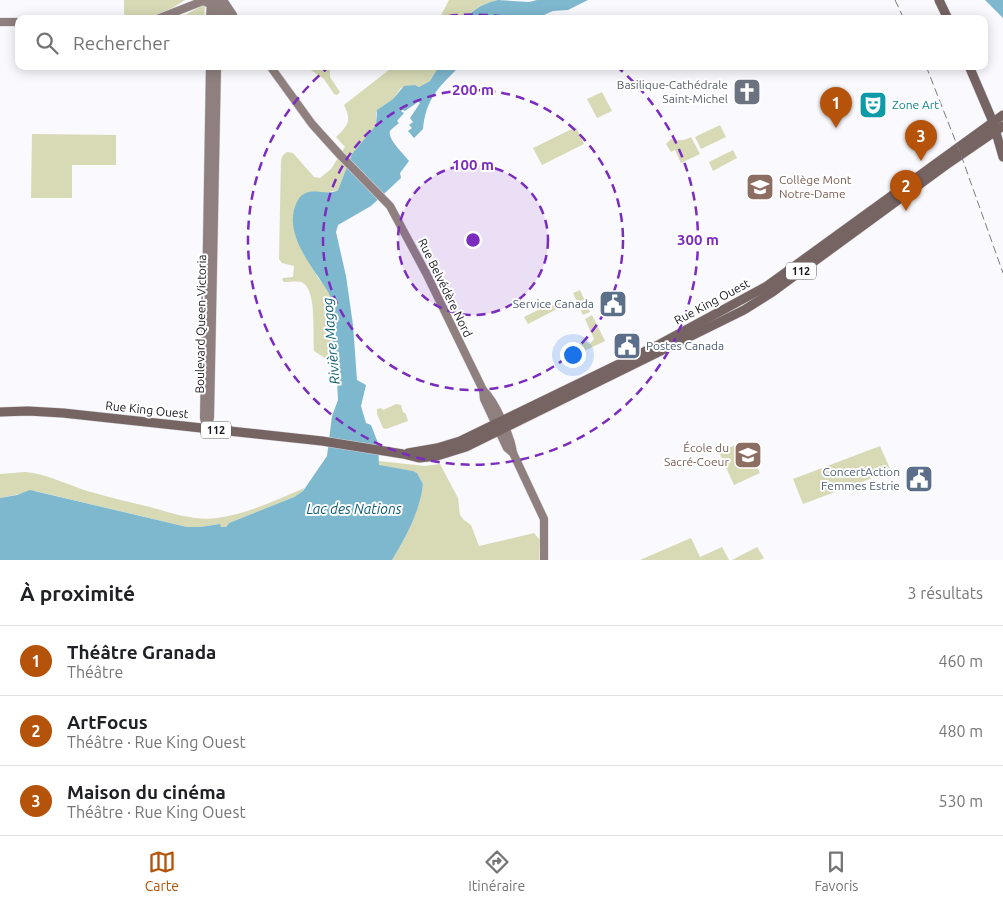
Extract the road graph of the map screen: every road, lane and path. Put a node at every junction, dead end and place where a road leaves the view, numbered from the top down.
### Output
1 (189, 0) edge
2 (223, 0) edge
3 (938, 0) edge
4 (211, 2) edge
5 (177, 10) junction
6 (166, 15) edge
7 (180, 15) edge
8 (210, 15) edge
9 (216, 15) edge
10 (229, 15) edge
11 (232, 15) edge
12 (946, 15) edge
13 (0, 22) edge
14 (15, 22) edge
15 (210, 70) edge
16 (217, 70) edge
17 (273, 70) edge
18 (972, 70) edge
19 (1003, 114) edge
20 (999, 128) edge
21 (1003, 157) edge
22 (0, 412) edge
23 (500, 426) junction
24 (207, 429) junction
25 (544, 560) edge

1 - 5 main road
2 - 11 main road
3 - 12 main road
4 - 5 main road
4 - 7 main road
4 - 8 main road
4 - 9 main road
4 - 10 main road
5 - 6 main road
13 - 14 main road
15 - 24 main road, Boulevard Queen-Victoria
16 - 24 main road, Boulevard Queen-Victoria
17 - 23 main road, Rue Belvédère Nord
18 - 20 main road
19 - 20 main road, Rue King Ouest / 112
20 - 21 main road
20 - 23 main road, Rue King Ouest / 112
22 - 24 main road, Rue King Ouest / 112
23 - 24 main road, Rue King Ouest / 112
23 - 25 main road, Rue Belvédère Nord

